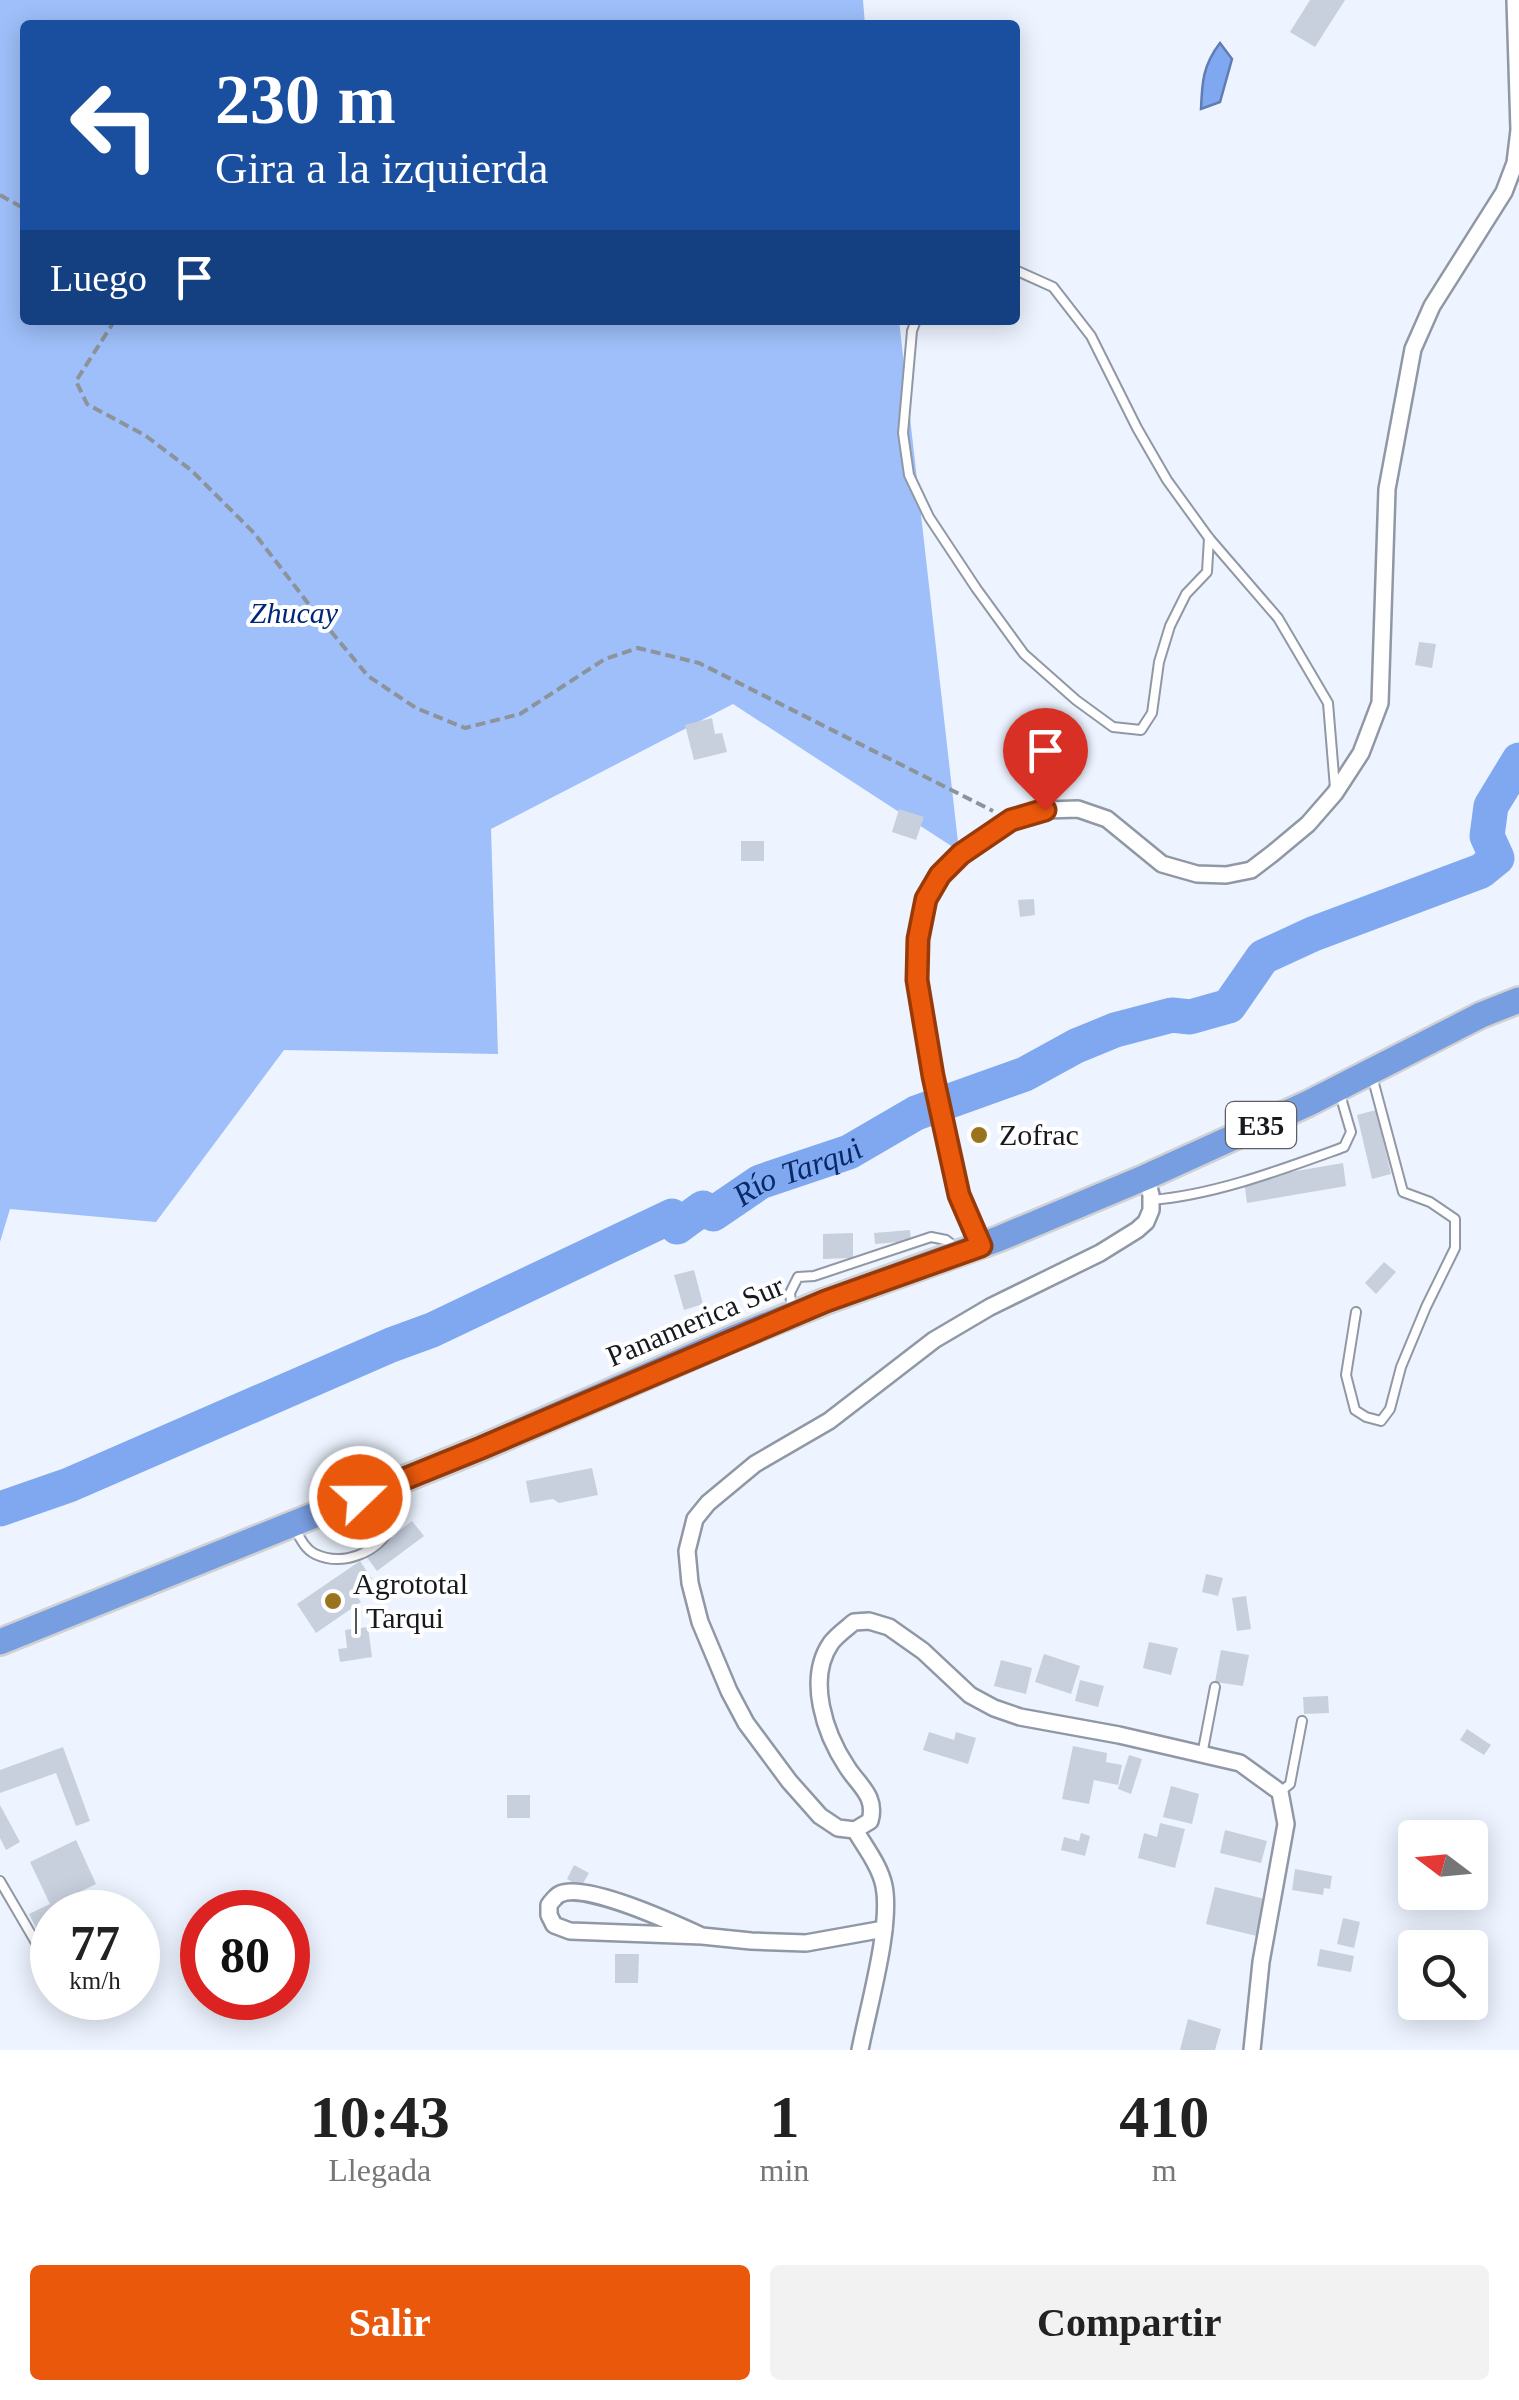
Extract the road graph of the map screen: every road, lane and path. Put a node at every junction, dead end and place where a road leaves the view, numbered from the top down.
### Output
1 (1514, 0) edge
2 (1020, 272) edge
3 (112, 325) edge
4 (914, 325) edge
5 (1210, 538) junction
6 (1335, 793) junction
7 (1011, 820) junction
8 (1519, 1000) edge
9 (1370, 1072) junction
10 (1337, 1086) junction
11 (1148, 1188) junction
12 (972, 1249) junction
13 (1356, 1312) dead end
14 (394, 1483) junction
15 (292, 1524) junction
16 (0, 1642) edge
17 (1214, 1688) dead end
18 (1302, 1720) dead end
19 (1202, 1755) junction
20 (1280, 1792) junction
21 (854, 1830) junction
22 (0, 1880) edge
23 (884, 1929) junction
24 (30, 1932) edge
25 (702, 1936) junction
26 (860, 2050) edge
27 (1252, 2050) edge

1 - 6 street
2 - 5 lane
3 - 7 path
4 - 5 lane
5 - 6 lane
6 - 7 street
7 - 12 street
8 - 9 highway, Panamerica Sur / E35
9 - 10 highway, Panamerica Sur / E35
9 - 13 lane
10 - 11 highway, Panamerica Sur / E35
10 - 11 lane
11 - 12 highway, Panamerica Sur / E35
11 - 21 street
12 - 14 highway, Panamerica Sur / E35
14 - 15 highway, Panamerica Sur / E35
14 - 15 lane
15 - 16 highway, Panamerica Sur / E35
17 - 19 lane
18 - 20 lane
19 - 20 street
19 - 21 street
20 - 27 street
21 - 23 street
22 - 24 lane
23 - 25 street
23 - 26 street
25 - 25 street

